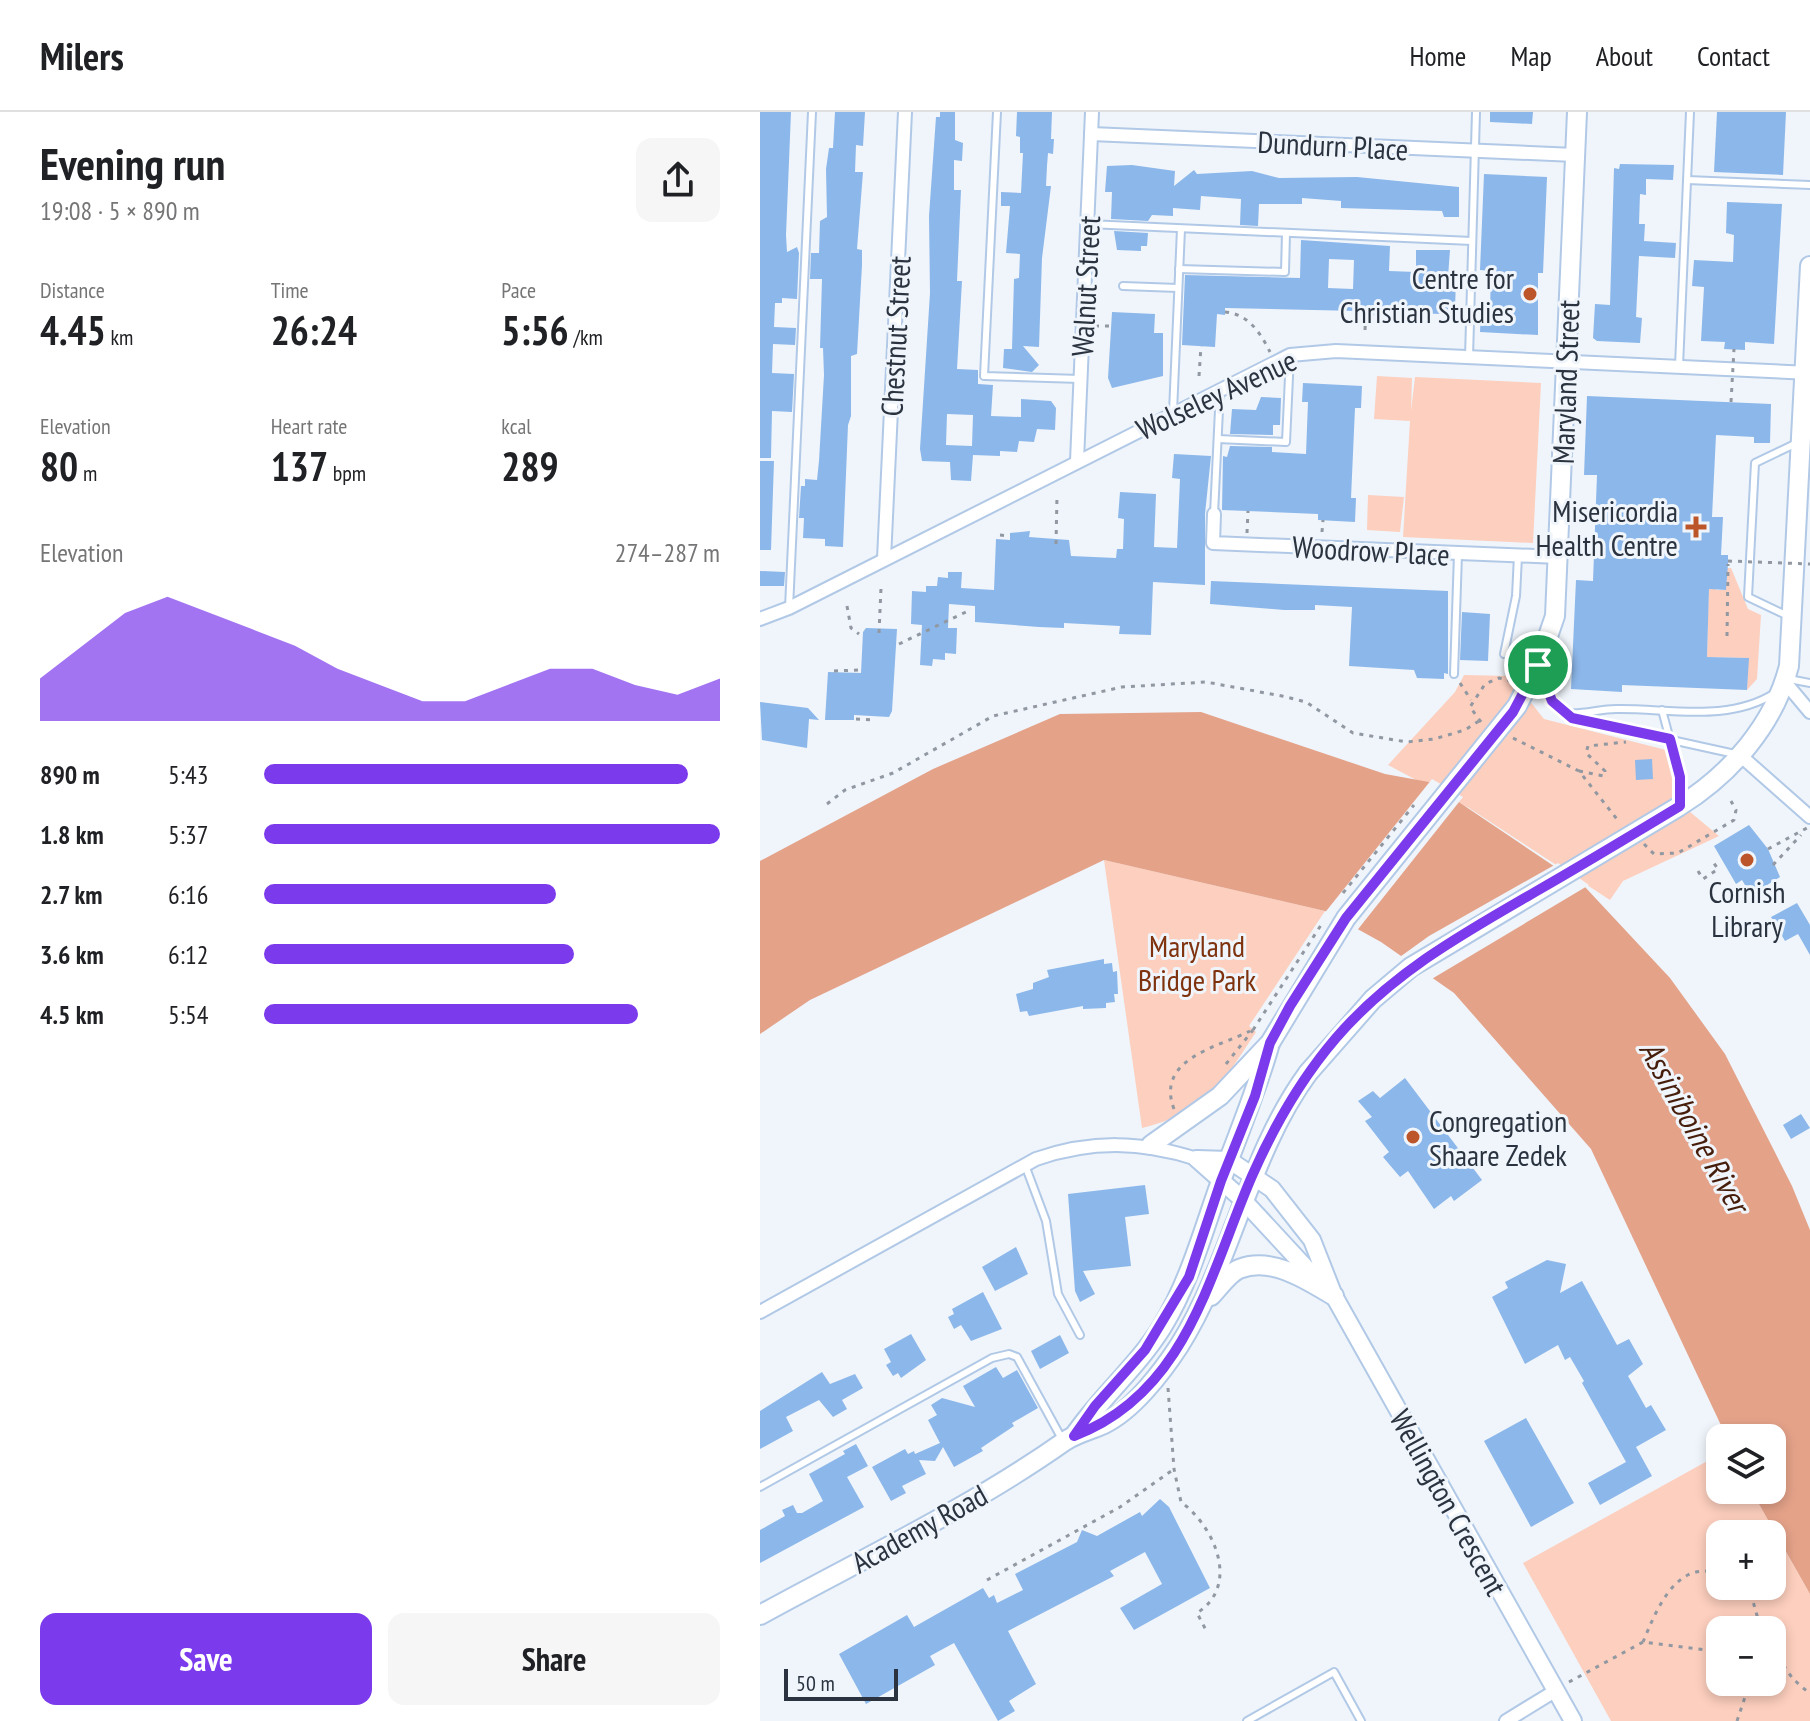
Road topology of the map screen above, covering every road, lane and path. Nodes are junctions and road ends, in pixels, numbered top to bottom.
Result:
1 (812, 112) edge
2 (905, 112) edge
3 (997, 112) edge
4 (1092, 112) edge
5 (1476, 112) edge
6 (1577, 112) edge
7 (1690, 112) edge
8 (1091, 134) junction
9 (1474, 151) junction
10 (1575, 155) junction
11 (1687, 180) junction
12 (1810, 185) edge
13 (1087, 224) junction
14 (1181, 229) junction
15 (1286, 233) junction
16 (1472, 241) junction
17 (1810, 266) edge
18 (1179, 269) junction
19 (1123, 286) dead end
20 (1178, 288) junction
21 (1225, 312) dead end
22 (1366, 312) dead end
23 (1365, 330) dead end
24 (1201, 346) dead end
25 (1734, 349) dead end
26 (1290, 355) junction
27 (1469, 357) junction
28 (1275, 361) junction
29 (1566, 361) junction
30 (1679, 366) junction
31 (1808, 372) edge
32 (1199, 376) dead end
33 (1080, 379) junction
34 (1220, 388) junction
35 (1731, 402) dead end
36 (1173, 412) junction
37 (1218, 439) junction
38 (1802, 441) junction
39 (1077, 461) junction
40 (1057, 496) dead end
41 (1248, 511) dead end
42 (1214, 514) joint
43 (1323, 520) dead end
44 (1247, 533) dead end
45 (1000, 535) dead end
46 (1010, 536) dead end
47 (1322, 537) dead end
48 (1056, 544) dead end
49 (1587, 551) dead end
50 (1458, 554) junction
51 (1559, 554) junction
52 (1518, 556) junction
53 (884, 559) junction
54 (1810, 564) edge
55 (881, 588) dead end
56 (847, 606) dead end
57 (789, 608) junction
58 (970, 610) dead end
59 (1794, 618) junction
60 (760, 619) edge
61 (879, 633) dead end
62 (859, 634) dead end
63 (1727, 636) dead end
64 (899, 644) dead end
65 (1504, 654) dead end
66 (1538, 665) junction
67 (858, 670) dead end
68 (834, 671) dead end
69 (1454, 674) joint
70 (1512, 681) dead end
71 (1783, 683) junction
72 (1810, 683) edge
73 (1471, 700) junction
74 (1662, 710) junction
75 (1563, 712) junction
76 (1810, 712) edge
77 (856, 719) dead end
78 (874, 720) dead end
79 (1479, 721) junction
80 (1494, 728) dead end
81 (1508, 735) dead end
82 (1670, 739) junction
83 (1632, 742) dead end
84 (1741, 756) junction
85 (1579, 771) junction
86 (1731, 801) dead end
87 (827, 804) dead end
88 (1679, 806) junction
89 (1810, 817) edge
90 (1620, 822) dead end
91 (1643, 844) dead end
92 (1768, 849) dead end
93 (1713, 862) dead end
94 (1773, 865) dead end
95 (1698, 871) dead end
96 (1253, 1030) dead end
97 (1270, 1043) junction
98 (1175, 1113) dead end
99 (1151, 1145) junction
100 (1197, 1159) junction
101 (1229, 1160) junction
102 (1025, 1165) junction
103 (1252, 1175) junction
104 (1221, 1181) junction
105 (1243, 1200) junction
106 (1330, 1289) junction
107 (1204, 1304) junction
108 (760, 1312) edge
109 (1080, 1335) dead end
110 (1167, 1384) dead end
111 (1069, 1439) junction
112 (1174, 1469) junction
113 (760, 1487) edge
114 (1706, 1573) edge
115 (987, 1580) dead end
116 (760, 1615) edge
117 (1207, 1632) dead end
118 (1643, 1642) junction
119 (1706, 1650) edge
120 (1786, 1669) edge
121 (1555, 1691) junction
122 (1810, 1694) edge
123 (1745, 1696) edge
124 (1247, 1721) edge
125 (1361, 1721) edge
126 (1506, 1721) edge
127 (1573, 1721) edge
128 (1737, 1721) edge

1 - 57 lane
2 - 53 street, Chestnut Street
3 - 33 lane
4 - 8 street, Walnut Street
5 - 9 lane
6 - 10 main road, Maryland Street
7 - 11 lane
8 - 9 street, Dundurn Place
8 - 13 street, Walnut Street
9 - 10 street, Dundurn Place
9 - 16 lane
10 - 29 main road, Maryland Street
11 - 12 lane
11 - 30 lane
13 - 14 lane
13 - 33 street, Walnut Street
14 - 15 lane
14 - 18 lane
15 - 16 lane
15 - 18 lane
16 - 27 lane
17 - 31 main road, Academy Road
18 - 20 lane
19 - 20 lane
20 - 36 lane
21 - 28 path
22 - 23 path
24 - 32 path
25 - 35 path, bridge
26 - 27 street, Wolseley Avenue
26 - 28 street, Wolseley Avenue
26 - 37 lane
27 - 29 street, Wolseley Avenue
28 - 34 street, Wolseley Avenue
29 - 30 street, Wolseley Avenue
29 - 51 main road, Maryland Street
30 - 31 street, Wolseley Avenue
31 - 38 main road, Academy Road
33 - 39 street, Walnut Street
34 - 36 street, Wolseley Avenue
34 - 37 lane
36 - 39 street, Wolseley Avenue
37 - 42 lane
38 - 59 main road, Academy Road
38 - 59 lane
39 - 53 street, Wolseley Avenue
40 - 48 path
41 - 44 path
42 - 50 street, Woodrow Place
43 - 47 path
45 - 46 path
49 - 51 lane
50 - 52 street, Woodrow Place
50 - 69 lane
51 - 52 street, Woodrow Place
51 - 66 main road, Maryland Street
52 - 65 lane
53 - 57 street, Wolseley Avenue
54 - 63 path, bridge
55 - 61 path
56 - 62 path
57 - 60 street, Wolseley Avenue
58 - 64 path
59 - 71 main road, Academy Road
66 - 75 lane
66 - 97 main road, Maryland Street, bridge
67 - 68 path
69 - 73 path
70 - 73 path
71 - 72 lane
71 - 74 lane
71 - 76 street
71 - 84 main road, Academy Road
73 - 79 path
74 - 75 lane
74 - 82 lane
75 - 82 lane
77 - 78 path
79 - 80 path
79 - 87 path
81 - 85 path
82 - 84 lane
82 - 88 lane
83 - 85 path
84 - 88 main road, Academy Road
84 - 89 street
85 - 90 path
86 - 91 path
88 - 103 main road, Academy Road, bridge
92 - 94 path
93 - 95 path
96 - 98 path
97 - 99 main road
97 - 101 main road, Academy Road
99 - 100 street, Wellington Crescent
99 - 102 street, Wellington Crescent
100 - 101 street, Wellington Crescent
100 - 104 street, Wellington Crescent
101 - 103 street, Wellington Crescent
101 - 104 main road, Academy Road
102 - 108 street, Wellington Crescent
102 - 109 lane
103 - 105 main road, Academy Road
103 - 106 street, Wellington Crescent
104 - 105 street, Wellington Crescent
104 - 111 main road, Academy Road
105 - 106 street, Wellington Crescent
105 - 107 main road, Academy Road
106 - 107 main road
106 - 121 street, Wellington Crescent
107 - 111 main road, Academy Road
110 - 112 path
111 - 113 lane
111 - 116 main road, Academy Road
112 - 115 path
112 - 117 path
114 - 118 path
118 - 119 path
118 - 121 path
120 - 122 path
121 - 126 street
121 - 127 street, Wellington Crescent
123 - 128 path
124 - 125 lane

